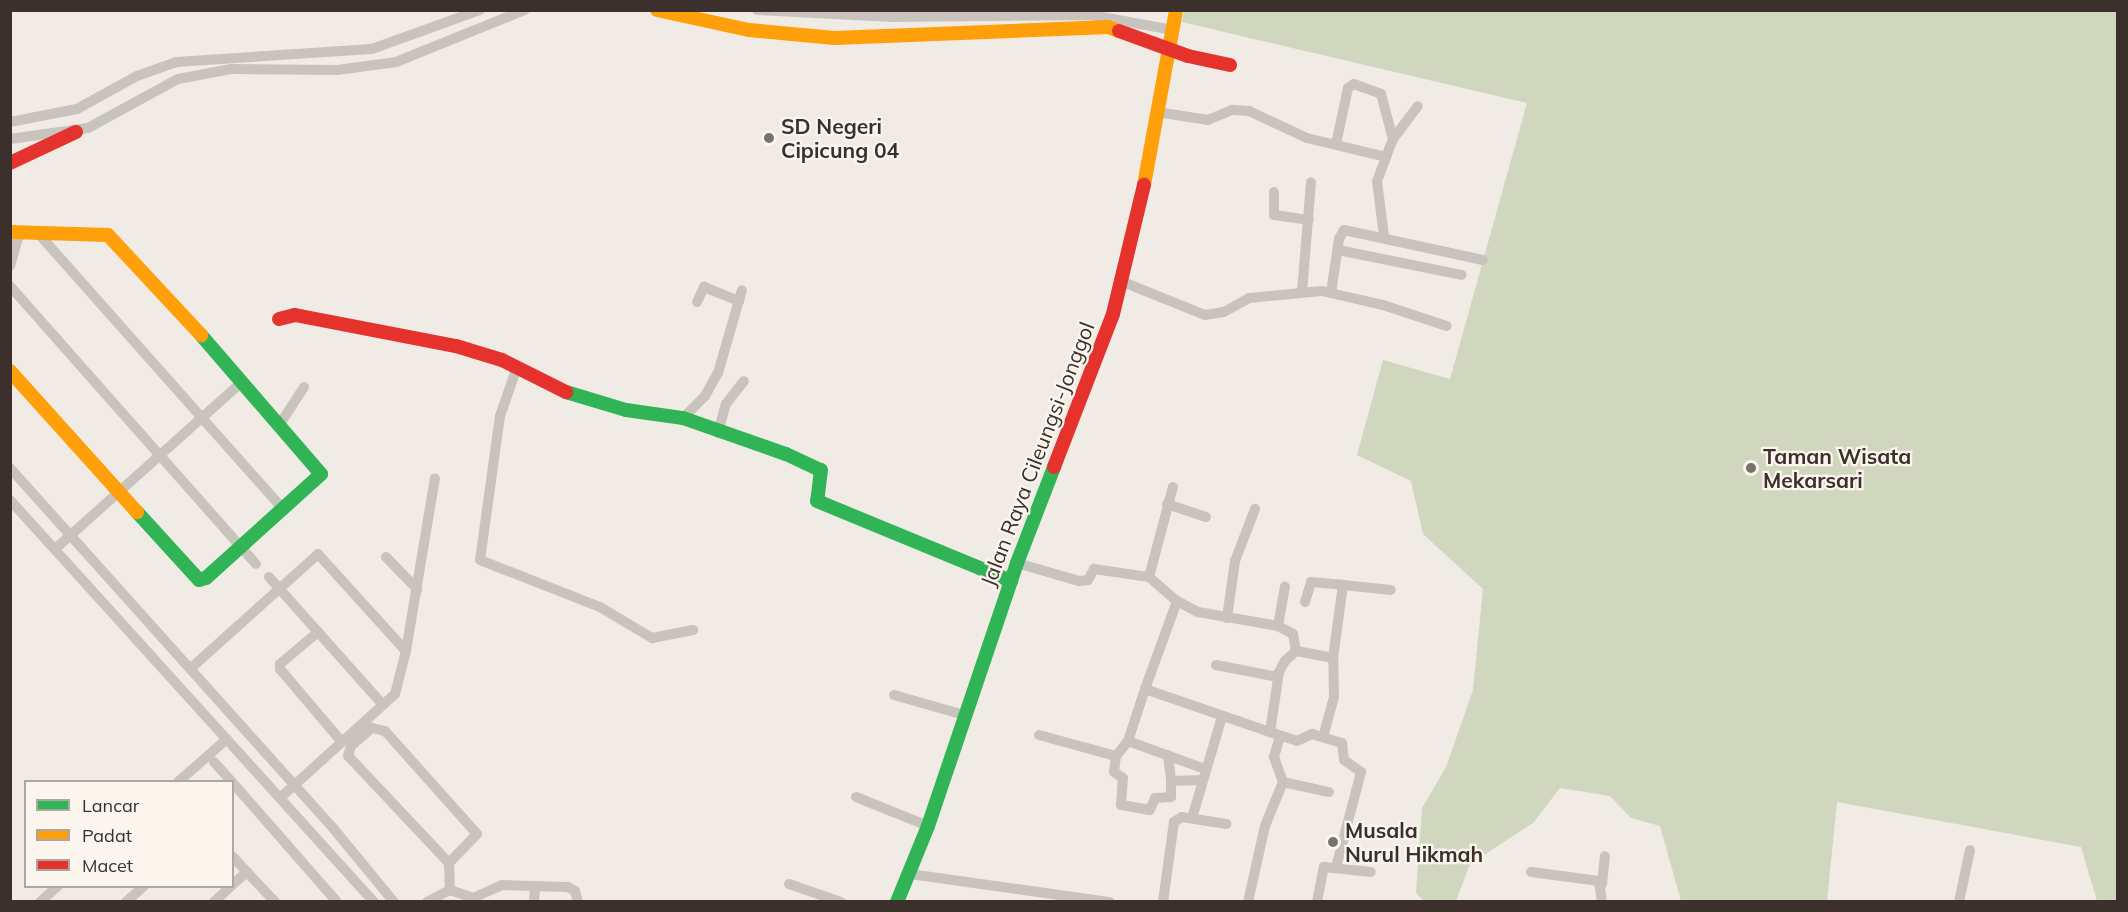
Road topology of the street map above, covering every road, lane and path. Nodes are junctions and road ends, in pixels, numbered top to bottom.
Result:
1 (480, 10) edge
2 (525, 10) edge
3 (657, 10) edge
4 (757, 10) edge
5 (1176, 10) edge
6 (940, 16) junction
7 (1173, 30) junction
8 (941, 35) junction
9 (1169, 49) junction
10 (1230, 65) dead end
11 (1418, 106) dead end
12 (1157, 112) junction
13 (10, 122) edge
14 (76, 132) junction
15 (10, 139) edge
16 (1393, 140) junction
17 (1336, 144) junction
18 (1386, 157) junction
19 (10, 163) edge
20 (1311, 182) dead end
21 (1274, 192) dead end
22 (1309, 220) junction
23 (15, 232) edge
24 (37, 232) junction
25 (1384, 236) junction
26 (1338, 250) junction
27 (1483, 260) dead end
28 (10, 266) edge
29 (1462, 274) dead end
30 (1123, 282) junction
31 (10, 286) edge
32 (741, 290) dead end
33 (1302, 292) junction
34 (1331, 293) junction
35 (739, 301) junction
36 (698, 302) dead end
37 (279, 319) dead end
38 (1447, 326) dead end
39 (517, 367) junction
40 (10, 371) edge
41 (744, 381) dead end
42 (242, 382) junction
43 (304, 387) dead end
44 (203, 416) junction
45 (683, 418) junction
46 (280, 424) junction
47 (718, 433) junction
48 (158, 455) junction
49 (10, 468) edge
50 (435, 478) dead end
51 (1173, 487) dead end
52 (119, 490) junction
53 (10, 500) edge
54 (1167, 504) junction
55 (283, 509) junction
56 (1255, 509) dead end
57 (1206, 517) dead end
58 (62, 542) junction
59 (241, 547) junction
60 (386, 557) dead end
61 (1017, 563) junction
62 (256, 564) dead end
63 (269, 577) dead end
64 (1149, 577) junction
65 (1011, 580) junction
66 (1343, 585) junction
67 (1285, 587) dead end
68 (279, 589) junction
69 (417, 589) junction
70 (1391, 590) dead end
71 (1177, 602) junction
72 (1305, 602) dead end
73 (1227, 618) junction
74 (1278, 626) junction
75 (693, 630) dead end
76 (318, 632) junction
77 (406, 651) junction
78 (1296, 651) junction
79 (1333, 658) junction
80 (1216, 664) dead end
81 (190, 669) junction
82 (1278, 677) junction
83 (1145, 689) junction
84 (894, 695) dead end
85 (383, 705) junction
86 (964, 715) junction
87 (1222, 717) junction
88 (1275, 734) junction
89 (1039, 735) dead end
90 (1323, 737) junction
91 (227, 739) junction
92 (340, 741) junction
93 (1128, 741) junction
94 (1168, 755) junction
95 (1116, 756) junction
96 (214, 762) dead end
97 (1203, 774) junction
98 (180, 780) edge
99 (230, 780) edge
100 (1171, 781) junction
101 (1282, 782) junction
102 (234, 784) edge
103 (292, 786) junction
104 (1329, 792) dead end
105 (281, 797) junction
106 (856, 797) dead end
107 (1192, 818) junction
108 (1226, 824) dead end
109 (928, 826) junction
110 (1970, 850) dead end
111 (1605, 856) dead end
112 (234, 858) edge
113 (449, 863) junction
114 (1336, 867) junction
115 (247, 872) junction
116 (1371, 872) dead end
117 (1531, 872) dead end
118 (910, 874) junction
119 (234, 884) edge
120 (1602, 884) junction
121 (789, 885) dead end
122 (535, 886) junction
123 (56, 888) edge
124 (142, 888) edge
125 (230, 888) edge
126 (450, 890) junction
127 (481, 899) edge
128 (40, 902) edge
129 (126, 902) edge
130 (214, 902) edge
131 (275, 902) edge
132 (338, 902) edge
133 (374, 902) edge
134 (394, 902) edge
135 (427, 902) edge
136 (534, 902) edge
137 (578, 902) edge
138 (842, 902) edge
139 (897, 902) edge
140 (1110, 902) edge
141 (1163, 902) edge
142 (1248, 902) edge
143 (1317, 902) edge
144 (1602, 902) edge
145 (1959, 902) edge

1 - 13 street
2 - 14 street
3 - 8 street
4 - 6 street
5 - 7 street, Jalan Raya Cileungsi-Jonggol
6 - 7 street
6 - 8 street
7 - 9 street, Jalan Raya Cileungsi-Jonggol
8 - 9 street
9 - 10 street
9 - 12 street, Jalan Raya Cileungsi-Jonggol
11 - 16 street
12 - 17 street
12 - 30 street, Jalan Raya Cileungsi-Jonggol
14 - 15 street
14 - 19 street
16 - 17 street
16 - 18 street
17 - 18 street
18 - 25 street
20 - 22 street
21 - 22 street
22 - 33 street
23 - 24 street
23 - 28 street
24 - 42 street
24 - 44 street
25 - 26 street
25 - 27 street
26 - 29 street
26 - 34 street
30 - 33 street
30 - 61 street, Jalan Raya Cileungsi-Jonggol
31 - 48 street
32 - 35 street
33 - 34 street
34 - 38 street
35 - 36 street
35 - 45 street
37 - 39 street
39 - 45 street
39 - 75 street
40 - 52 street
41 - 47 street
42 - 44 street
42 - 46 street
43 - 46 street
44 - 48 street
44 - 55 street
45 - 47 street
46 - 55 street
47 - 65 street
48 - 52 street
48 - 59 street
49 - 58 street
50 - 69 street
51 - 54 street
52 - 58 street
52 - 59 street
53 - 58 street
54 - 57 street
54 - 64 street
55 - 59 street
56 - 73 street
58 - 81 street
58 - 91 street
59 - 62 street
60 - 69 street
61 - 64 street
61 - 65 street, Jalan Raya Cileungsi-Jonggol
63 - 68 street
64 - 71 street
65 - 86 street, Jalan Raya Cileungsi-Jonggol
66 - 70 street
66 - 72 street
66 - 79 street
67 - 74 street
68 - 76 street
68 - 77 street
68 - 81 street
69 - 77 street
71 - 73 street
71 - 83 street
73 - 74 street
74 - 78 street
76 - 85 street
76 - 92 street
77 - 85 street
78 - 79 street
78 - 82 street
79 - 90 street
80 - 82 street
81 - 103 street
82 - 88 street
83 - 87 street
83 - 93 street
84 - 86 street
85 - 92 street
86 - 109 street, Jalan Raya Cileungsi-Jonggol
87 - 88 street
87 - 97 street
88 - 90 street
88 - 101 street
89 - 95 street
90 - 114 street
91 - 98 street
91 - 105 street
92 - 103 street
93 - 94 street
93 - 95 street
94 - 97 street
94 - 100 street
95 - 100 street
96 - 99 street
97 - 100 street
97 - 107 street
101 - 104 street
101 - 142 street
102 - 132 street
103 - 105 street
103 - 134 street
105 - 133 street
106 - 109 street
107 - 108 street
107 - 141 street
109 - 118 street, Jalan Raya Cileungsi-Jonggol
110 - 145 street
111 - 120 street
112 - 115 street
113 - 113 street
113 - 126 street
114 - 116 street
114 - 143 street
115 - 119 street
115 - 131 street
117 - 120 street
118 - 139 street, Jalan Raya Cileungsi-Jonggol
118 - 140 street
120 - 144 street
121 - 138 street
122 - 127 street
122 - 136 street
122 - 137 street
123 - 128 street
124 - 129 street
125 - 130 street
126 - 127 street
126 - 135 street

